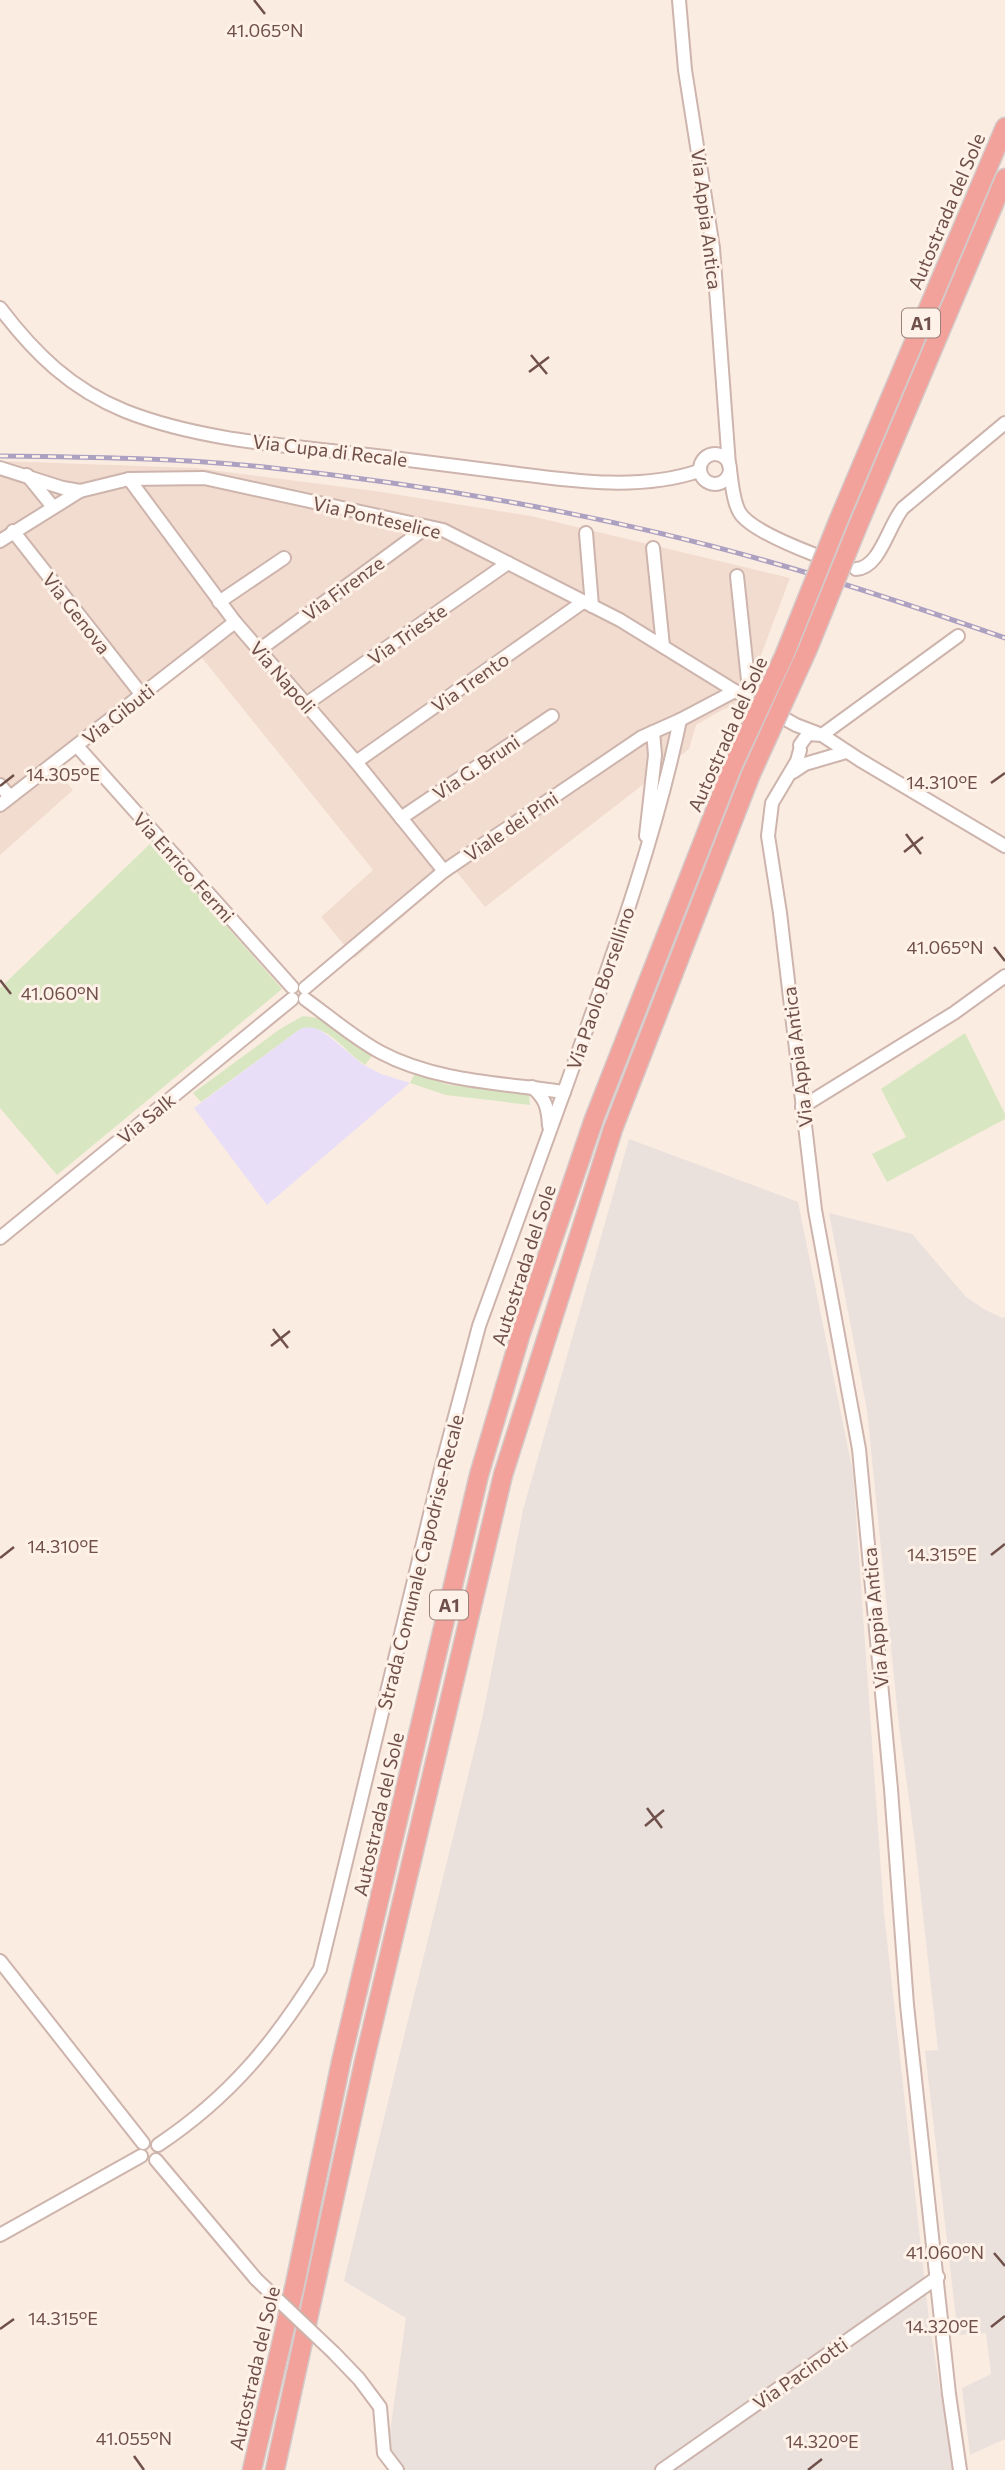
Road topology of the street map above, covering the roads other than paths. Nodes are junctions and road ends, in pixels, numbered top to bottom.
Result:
1 (679, 0) edge
2 (1005, 127) edge
3 (1005, 178) edge
4 (0, 308) edge
5 (1005, 423) edge
6 (727, 439) junction
7 (710, 455) junction
8 (0, 468) edge
9 (729, 468) junction
10 (699, 471) junction
11 (27, 475) junction
12 (129, 479) junction
13 (713, 484) junction
14 (80, 491) junction
15 (736, 499) junction
16 (53, 507) junction
17 (427, 527) junction
18 (13, 531) junction
19 (586, 533) dead end
20 (0, 541) edge
21 (653, 548) dead end
22 (813, 554) dead end
23 (284, 558) dead end
24 (508, 563) junction
25 (856, 569) dead end
26 (737, 576) dead end
27 (219, 602) junction
28 (588, 604) junction
29 (235, 622) junction
30 (958, 636) dead end
31 (663, 646) junction
32 (259, 650) junction
33 (735, 691) junction
34 (142, 695) junction
35 (750, 699) junction
36 (306, 704) junction
37 (552, 716) dead end
38 (680, 720) junction
39 (793, 723) junction
40 (653, 732) junction
41 (821, 735) junction
42 (77, 746) junction
43 (800, 748) junction
44 (846, 752) junction
45 (818, 760) junction
46 (356, 762) junction
47 (790, 774) junction
48 (0, 785) edge
49 (5, 801) edge
50 (401, 818) junction
51 (1005, 846) edge
52 (646, 858) junction
53 (444, 871) junction
54 (1005, 976) edge
55 (298, 993) junction
56 (532, 1087) junction
57 (564, 1092) junction
58 (802, 1107) junction
59 (549, 1133) junction
60 (0, 1238) edge
61 (0, 1961) edge
62 (143, 2143) junction
63 (158, 2144) junction
64 (141, 2156) junction
65 (156, 2160) junction
66 (0, 2235) edge
67 (938, 2277) junction
68 (253, 2470) edge
69 (275, 2470) edge
70 (397, 2470) edge
71 (662, 2470) edge
72 (960, 2470) edge

1 - 6 street, Via Appia Antica
2 - 68 highway, Autostrada del Sole / A1, bridge
3 - 69 highway, Autostrada del Sole / A1, bridge
4 - 10 street, Via Cupa di Recale
5 - 25 street
6 - 7 street
6 - 9 street, Via Appia Antica
7 - 9 street
7 - 10 street
8 - 11 street, Via Ponteselice
9 - 13 street
9 - 15 street, Via Appia Antica
10 - 13 street
11 - 14 street, Via Ponteselice
11 - 16 street
12 - 14 street, Via Ponteselice
12 - 17 street, Via Ponteselice
12 - 27 street, Via Napoli
13 - 15 street
14 - 16 street
15 - 22 street
16 - 18 street
17 - 24 street, Via Ponteselice
17 - 32 street, Via Firenze
18 - 20 street
18 - 34 street, Via Genova
19 - 28 street
21 - 31 street
23 - 27 street
24 - 28 street, Via Ponteselice
24 - 36 street, Via Trieste
26 - 35 street
27 - 29 street, Via Napoli
28 - 31 street, Via Ponteselice
28 - 46 street, Via Trento
29 - 32 street, Via Napoli
29 - 34 street, Via Gibuti
30 - 41 street
31 - 33 street, Via Ponteselice
32 - 36 street, Via Napoli
33 - 35 street, Via Ponteselice
33 - 38 street, Viale dei Pini
34 - 42 street, Via Gibuti
35 - 39 street, Via Ponteselice
36 - 46 street, Via Napoli
37 - 50 street, Via G. Bruni
38 - 40 street, Viale dei Pini
38 - 52 street, Via Paolo Borsellino
39 - 41 street, Via Ponteselice
39 - 43 street
40 - 52 street, Via Paolo Borsellino
40 - 53 street, Viale dei Pini
41 - 43 street
41 - 44 street, Via Ponteselice
41 - 45 street
42 - 49 street, Via Gibuti
42 - 55 street, Via Enrico Fermi
43 - 45 street
43 - 47 street, Via Appia Antica
44 - 45 street
44 - 51 street, Via Ponteselice
45 - 47 street
46 - 50 street, Via Napoli
47 - 58 street, Via Appia Antica
48 - 49 street
50 - 53 street, Via Napoli
52 - 57 street, Via Paolo Borsellino
53 - 55 street, Viale dei Pini
54 - 58 street
55 - 56 street, Via Paolo Borsellino
55 - 60 street, Via Salk
56 - 57 street, Via Paolo Borsellino
56 - 59 street
57 - 59 street, Strada Comunale Capodrise-Recale
58 - 67 street, Via Appia Antica
59 - 63 street, Strada Comunale Capodrise-Recale
61 - 62 street
62 - 63 street
62 - 64 street
63 - 65 street
64 - 65 street
64 - 66 street
65 - 70 street, bridge
67 - 71 street, Via Pacinotti
67 - 72 street, Via Appia Antica

